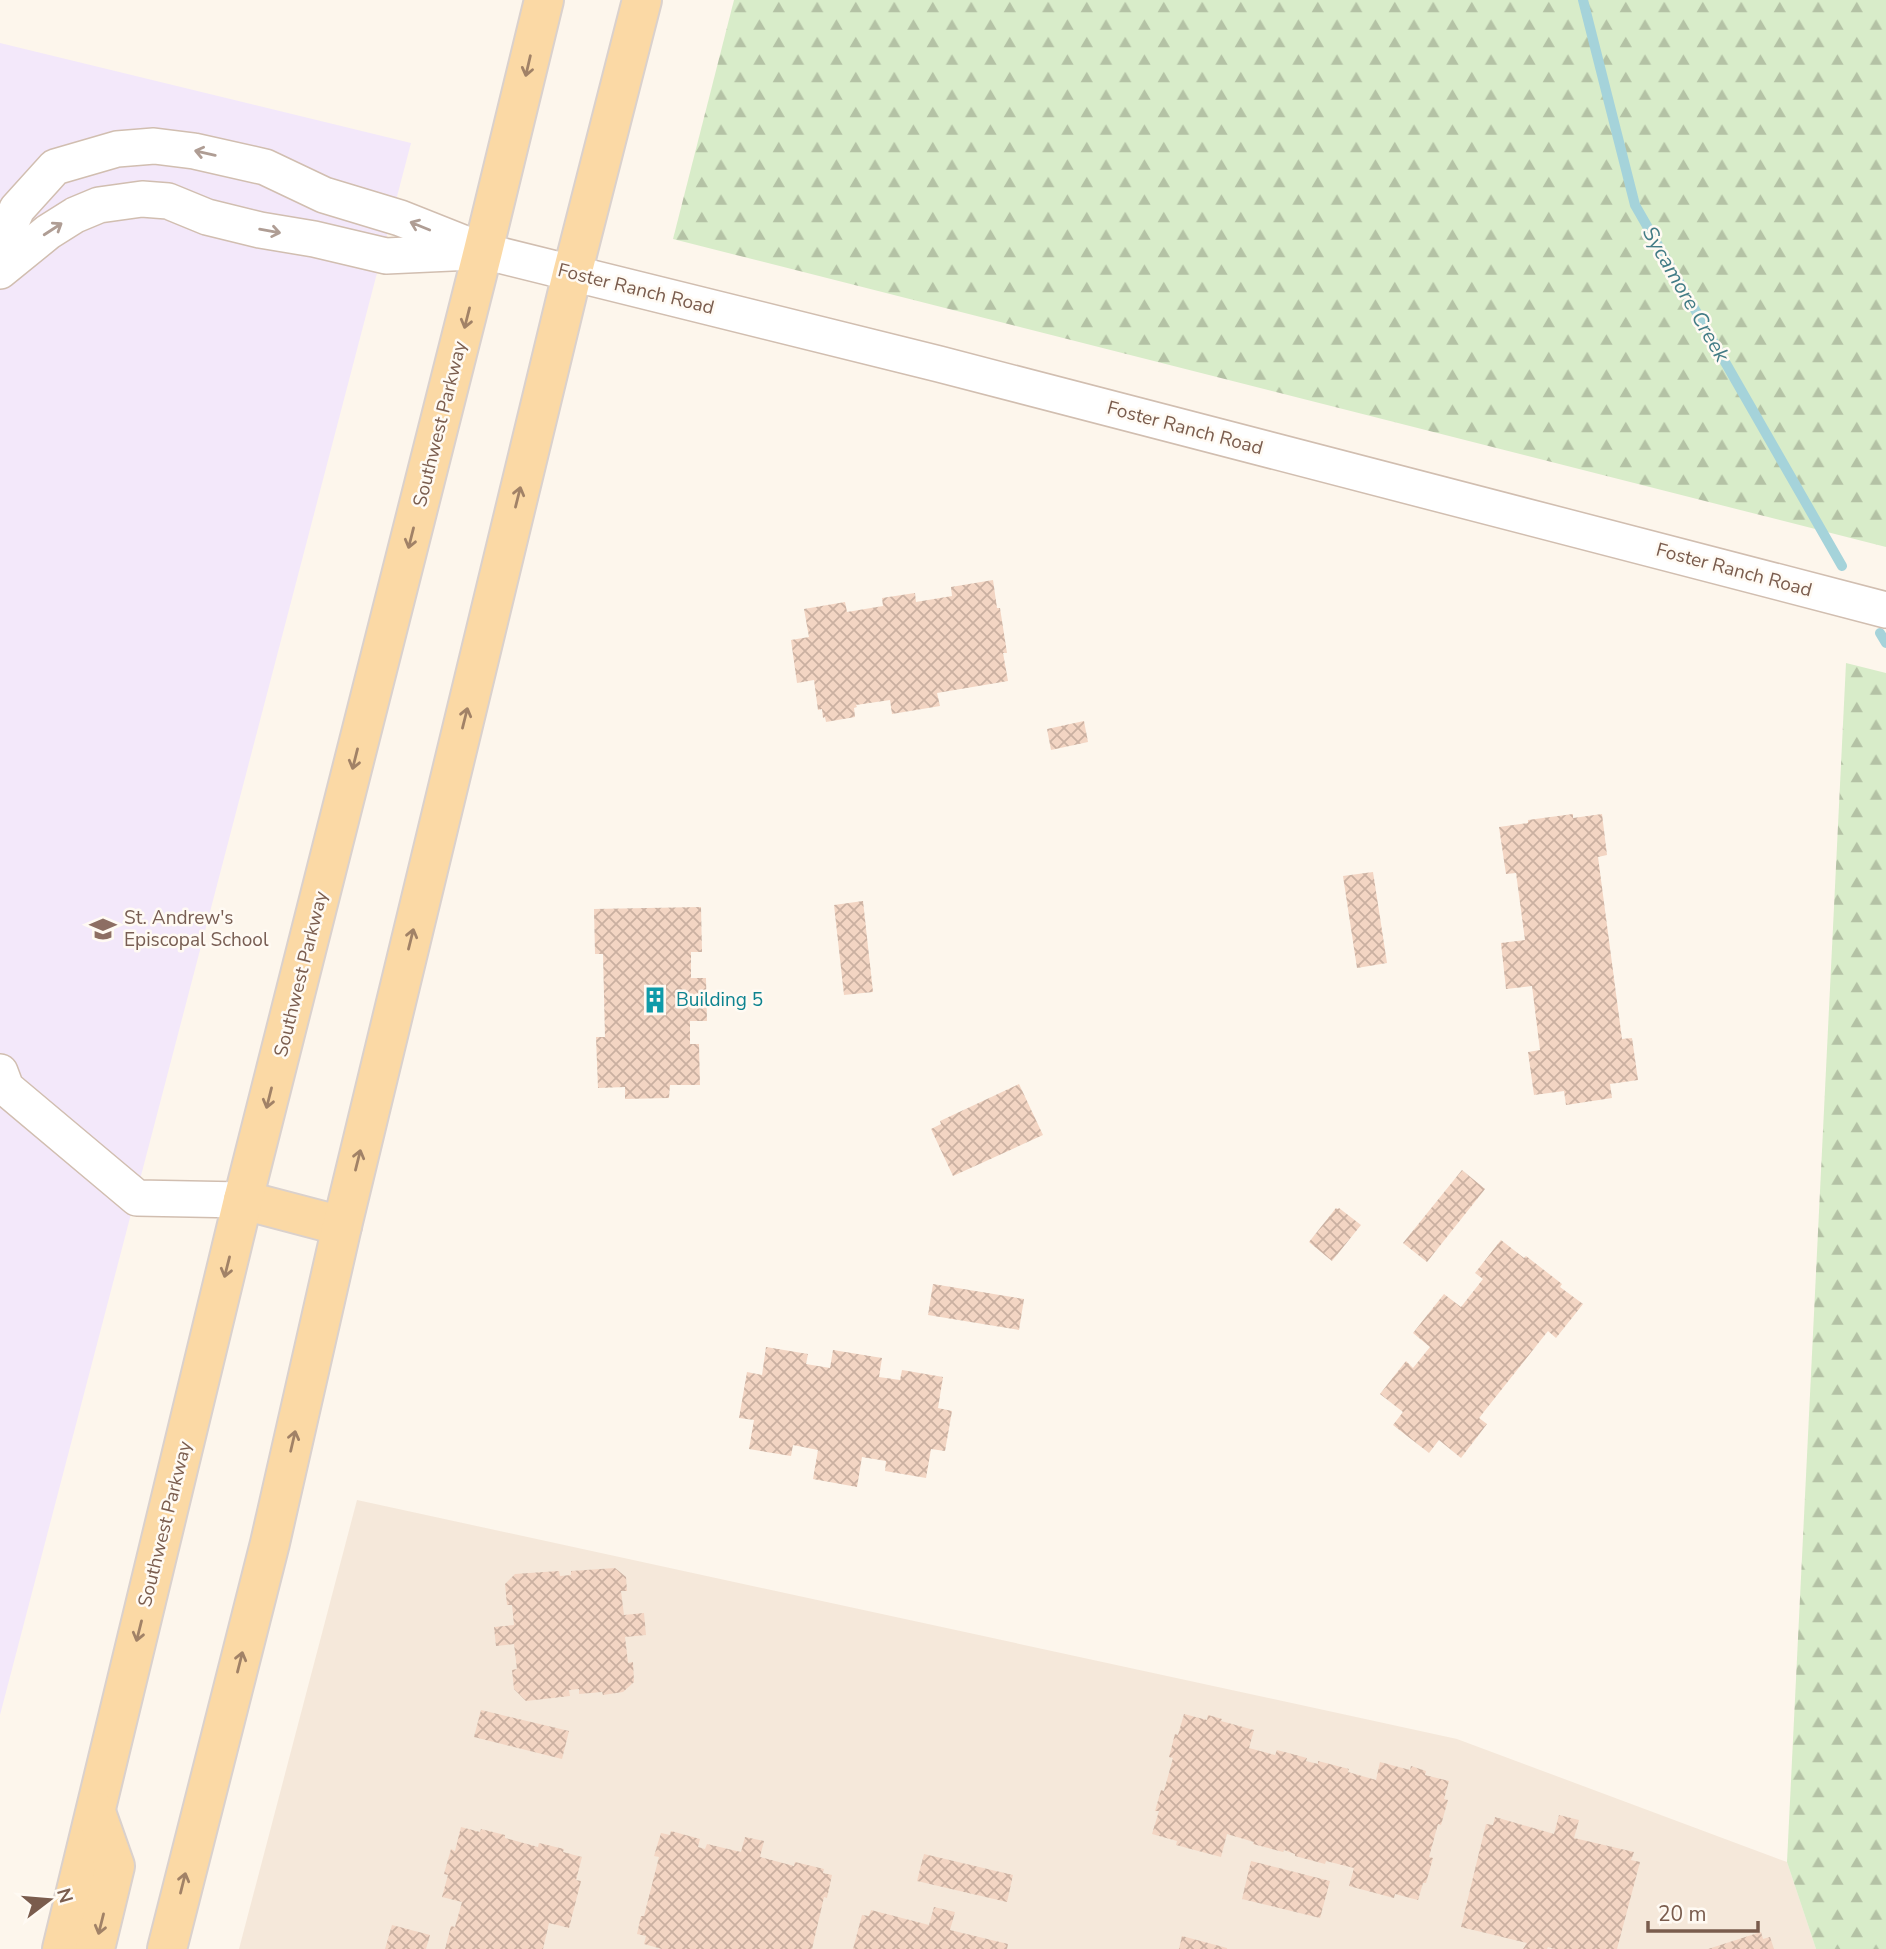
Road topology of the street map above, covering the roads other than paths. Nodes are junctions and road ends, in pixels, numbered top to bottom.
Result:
1 (544, 0) edge
2 (642, 0) edge
3 (0, 247) edge
4 (484, 251) junction
5 (0, 271) edge
6 (572, 274) junction
7 (1886, 610) edge
8 (0, 1072) edge
9 (243, 1200) junction
10 (342, 1226) junction
11 (96, 1812) junction
12 (62, 1949) edge
13 (95, 1949) edge
14 (167, 1949) edge

1 -> 4 main road, Southwest Parkway
2 - 6 main road
4 -> 3 street
5 -> 4 street
4 - 6 street, Foster Ranch Road
4 -> 9 main road, Southwest Parkway
6 - 7 street, Foster Ranch Road
10 -> 6 main road
8 - 9 street
9 - 10 main road
9 -> 11 main road, Southwest Parkway
14 -> 10 main road
11 - 12 main road, Southwest Parkway
11 -> 13 main road

